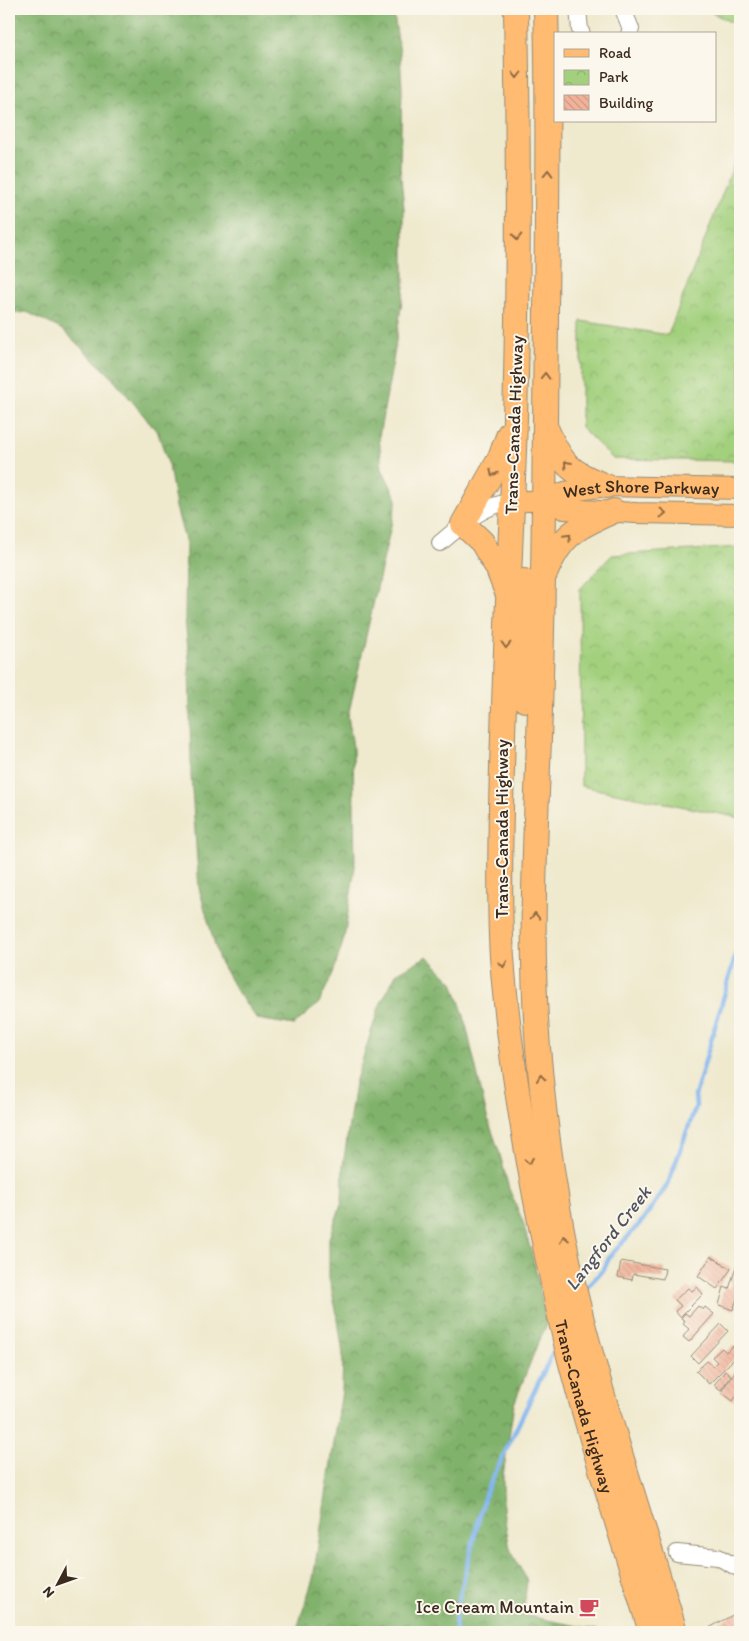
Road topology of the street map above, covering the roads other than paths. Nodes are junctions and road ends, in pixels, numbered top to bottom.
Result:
1 (516, 9) edge
2 (546, 9) edge
3 (578, 9) edge
4 (622, 9) edge
5 (581, 32) edge
6 (630, 32) edge
7 (515, 411) junction
8 (545, 424) junction
9 (606, 486) junction
10 (740, 489) edge
11 (544, 500) junction
12 (512, 502) junction
13 (614, 511) junction
14 (740, 515) edge
15 (463, 524) junction
16 (440, 544) dead end
17 (544, 578) junction
18 (508, 596) junction
19 (537, 798) junction
20 (582, 1321) junction
21 (677, 1553) dead end
22 (740, 1569) edge
23 (651, 1632) edge
24 (662, 1632) edge
25 (676, 1632) edge

1 -> 7 highway, Trans-Canada Highway
8 -> 2 highway, Trans-Canada Highway
3 - 5 street
4 - 6 street
7 - 12 highway, Trans-Canada Highway
7 -> 15 highway
9 -> 8 highway
8 - 11 highway, Trans-Canada Highway
9 - 10 main road, West Shore Parkway
9 - 11 main road, West Shore Parkway
11 - 12 main road, West Shore Parkway
11 - 13 main road, West Shore Parkway
11 - 17 highway, Trans-Canada Highway
12 - 15 street
12 - 18 highway, Trans-Canada Highway
12 - 19 highway
13 -> 14 main road, West Shore Parkway
17 -> 13 highway
15 - 16 street
15 - 18 highway
17 - 19 highway, Trans-Canada Highway
18 -> 23 highway, Trans-Canada Highway
20 -> 19 highway, Trans-Canada Highway
20 - 24 highway
20 - 25 highway, Trans-Canada Highway
21 - 22 street

